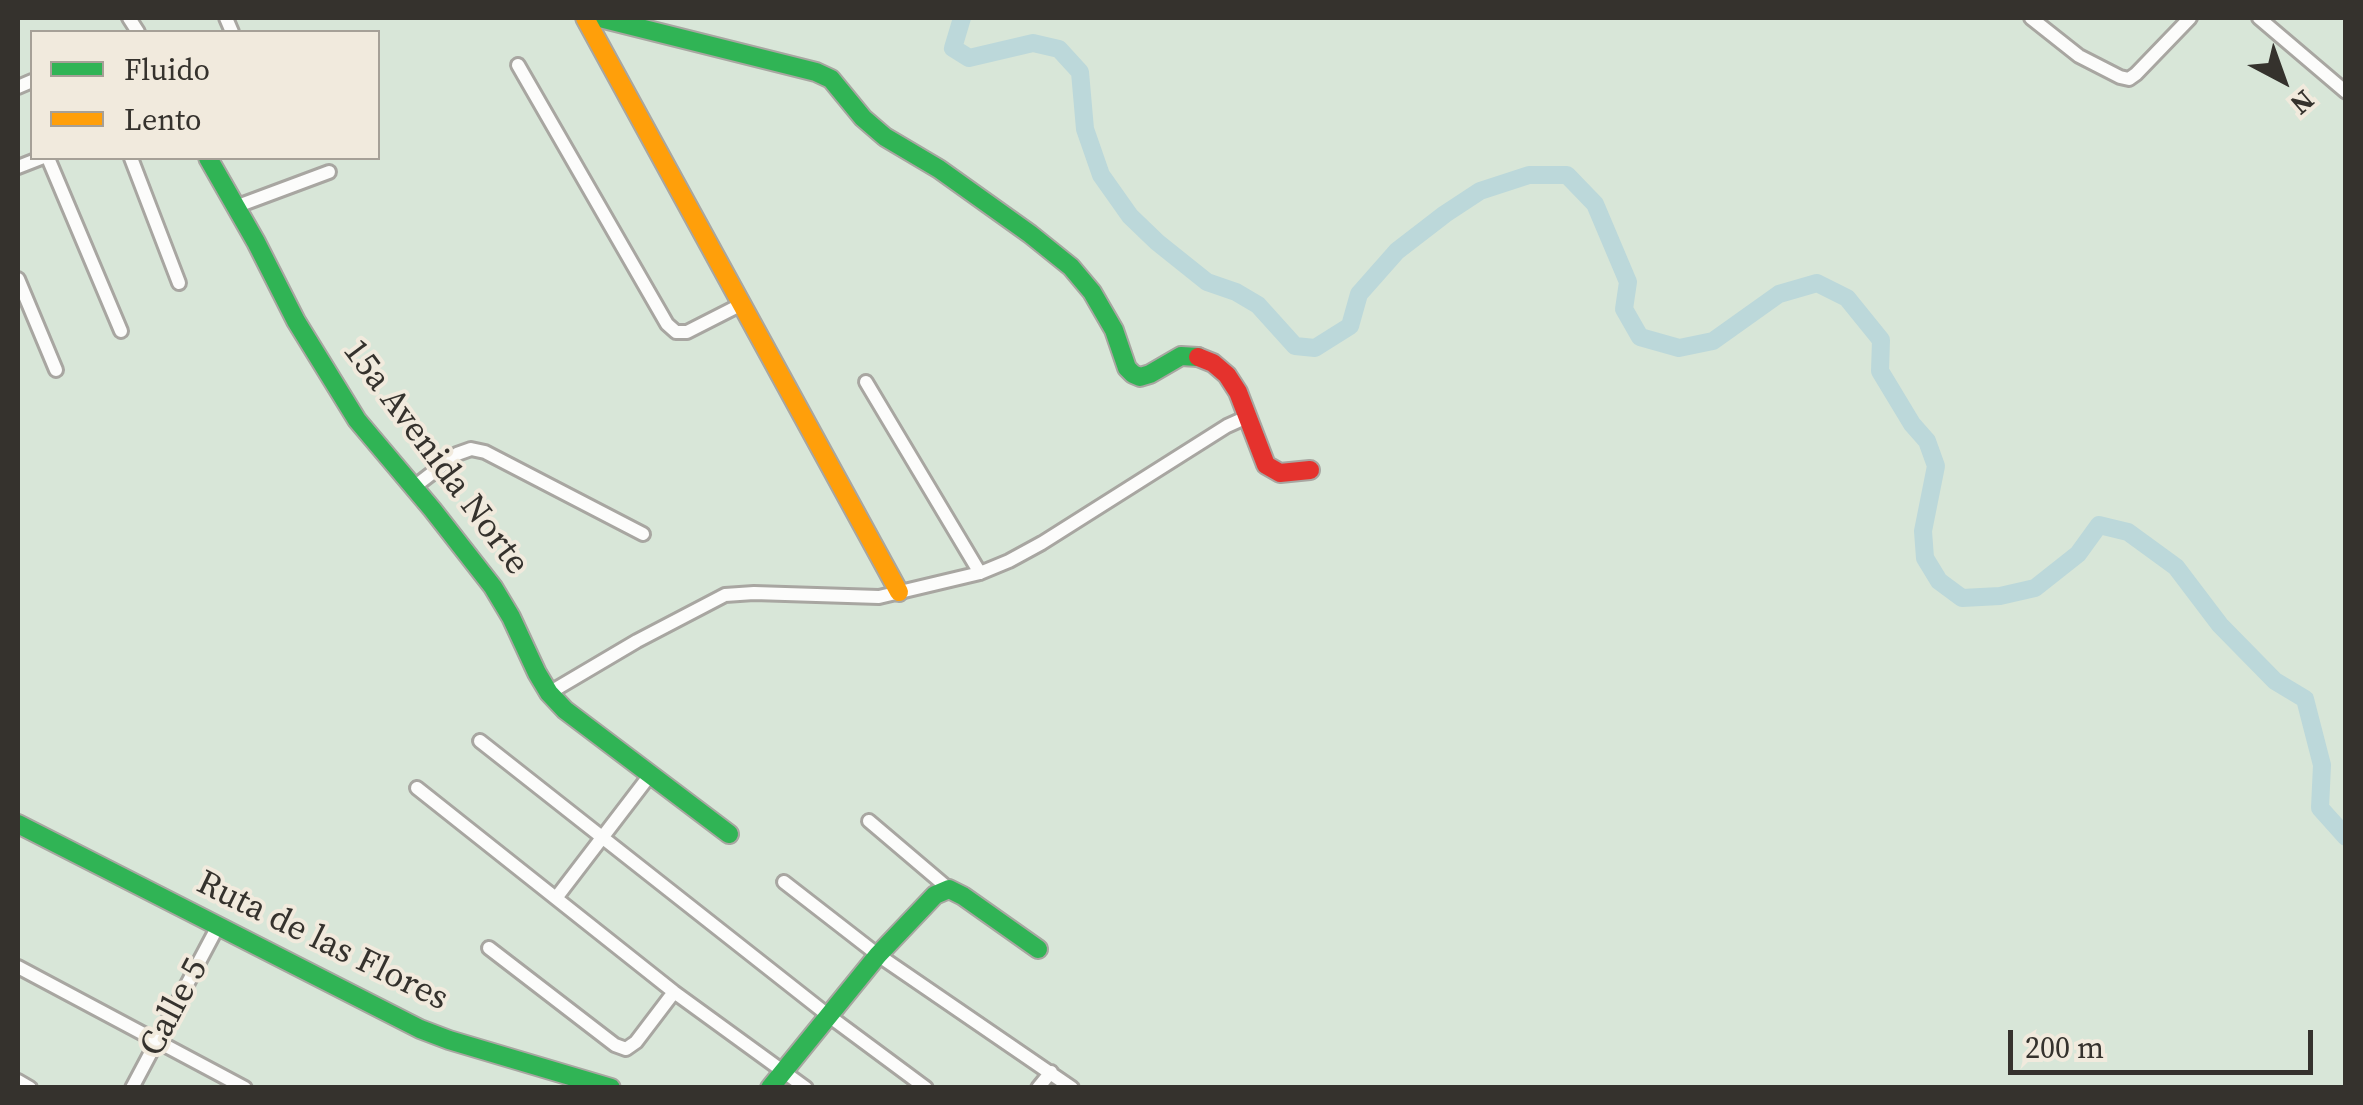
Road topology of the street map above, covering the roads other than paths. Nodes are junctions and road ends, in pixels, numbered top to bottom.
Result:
1 (585, 18) edge
2 (600, 18) edge
3 (2031, 18) edge
4 (2190, 18) edge
5 (2259, 18) edge
6 (518, 65) dead end
7 (2346, 92) edge
8 (49, 160) edge
9 (132, 160) edge
10 (209, 160) edge
11 (329, 172) dead end
12 (235, 206) junction
13 (18, 279) edge
14 (179, 283) dead end
15 (742, 304) junction
16 (120, 331) dead end
17 (56, 370) dead end
18 (866, 382) dead end
19 (1246, 417) junction
20 (1310, 470) dead end
21 (414, 488) junction
22 (643, 534) dead end
23 (980, 573) junction
24 (900, 592) junction
25 (549, 693) junction
26 (480, 741) dead end
27 (650, 774) junction
28 (417, 788) dead end
29 (869, 821) dead end
30 (18, 824) edge
31 (729, 834) dead end
32 (602, 837) junction
33 (784, 882) dead end
34 (949, 889) junction
35 (556, 898) junction
36 (217, 928) junction
37 (488, 948) dead end
38 (1038, 949) dead end
39 (878, 955) junction
40 (18, 967) edge
41 (674, 992) junction
42 (829, 1016) junction
43 (156, 1042) junction
44 (783, 1072) junction
45 (1051, 1072) junction
46 (18, 1081) edge
47 (30, 1088) edge
48 (132, 1088) edge
49 (245, 1088) edge
50 (611, 1088) edge
51 (770, 1088) edge
52 (806, 1088) edge
53 (926, 1088) edge
54 (1038, 1088) edge
55 (1072, 1088) edge

1 - 15 street
2 - 19 street
3 - 4 street
5 - 7 street
6 - 15 street
8 - 16 street
9 - 14 street
10 - 12 street, 15a Avenida Norte
11 - 12 street
12 - 21 street, 15a Avenida Norte
13 - 17 street
15 - 24 street
18 - 23 street
19 - 20 street
19 - 23 street
21 - 22 street
21 - 25 street, 15a Avenida Norte
23 - 24 street
24 - 25 street
25 - 27 street
26 - 32 street
27 - 31 street
27 - 32 street
28 - 35 street
29 - 34 street
30 - 36 street, Ruta de las Flores
32 - 35 street
32 - 42 street
33 - 39 street
34 - 38 street
34 - 39 street
35 - 41 street
36 - 43 street, Calle 5
36 - 50 street, Ruta de las Flores
37 - 41 street
39 - 42 street
39 - 45 street
40 - 43 street
41 - 44 street
42 - 44 street
42 - 53 street
43 - 48 street, Calle 5
43 - 49 street
44 - 51 street
44 - 52 street
45 - 54 street
45 - 55 street
46 - 47 street

